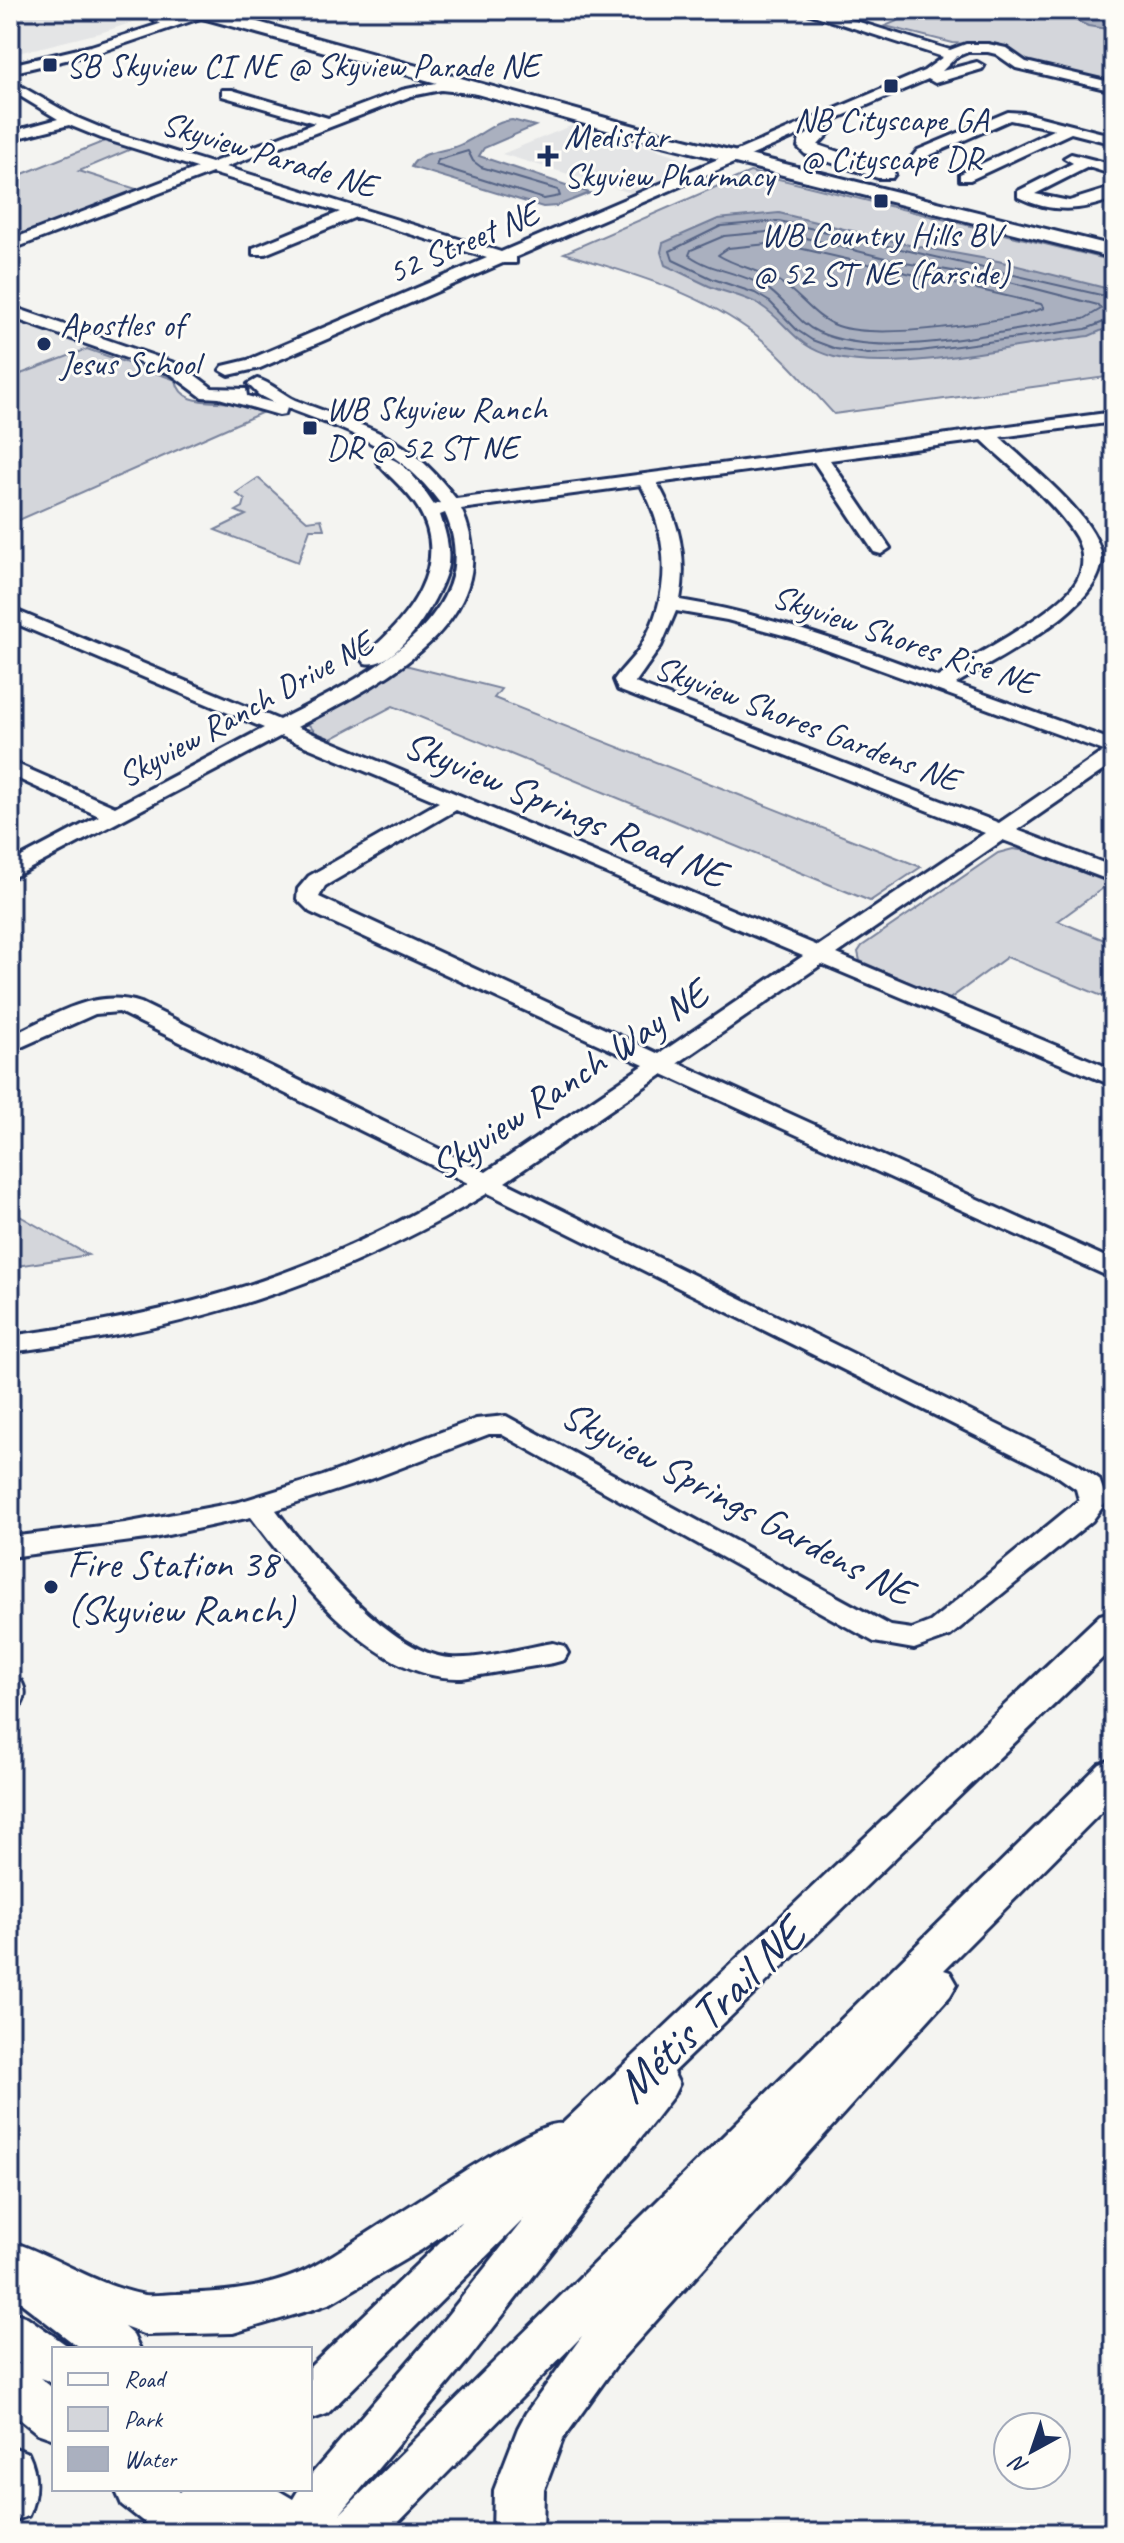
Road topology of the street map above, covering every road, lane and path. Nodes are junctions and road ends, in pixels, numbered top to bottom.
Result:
1 (805, 10) edge
2 (206, 11) edge
3 (165, 15) edge
4 (909, 40) junction
5 (973, 48) junction
6 (950, 57) junction
7 (364, 58) junction
8 (10, 62) edge
9 (994, 64) junction
10 (10, 69) edge
11 (485, 71) dead end
12 (10, 84) edge
13 (480, 90) junction
14 (1114, 90) edge
15 (227, 93) dead end
16 (407, 93) junction
17 (535, 105) junction
18 (70, 120) junction
19 (329, 123) junction
20 (1070, 128) junction
21 (821, 131) junction
22 (646, 135) junction
23 (10, 136) edge
24 (1114, 140) edge
25 (1030, 147) junction
26 (753, 151) junction
27 (1087, 162) junction
28 (211, 167) junction
29 (1114, 170) edge
30 (914, 172) joint
31 (696, 174) junction
32 (885, 174) junction
33 (943, 188) dead end
34 (1114, 192) edge
35 (981, 193) junction
36 (355, 212) junction
37 (1086, 222) dead end
38 (10, 245) edge
39 (259, 251) dead end
40 (1114, 252) edge
41 (510, 260) junction
42 (10, 300) edge
43 (10, 311) edge
44 (224, 371) junction
45 (257, 382) junction
46 (195, 384) junction
47 (225, 395) junction
48 (1114, 417) edge
49 (987, 435) junction
50 (819, 457) junction
51 (649, 484) junction
52 (446, 511) junction
53 (881, 548) dead end
54 (670, 604) junction
55 (10, 614) edge
56 (940, 685) junction
57 (274, 724) junction
58 (1114, 748) edge
59 (1114, 754) edge
60 (10, 767) edge
61 (456, 801) junction
62 (107, 812) junction
63 (1001, 831) junction
64 (10, 853) edge
65 (10, 872) edge
66 (1114, 875) edge
67 (820, 955) junction
68 (10, 1045) edge
69 (662, 1063) junction
70 (1114, 1079) edge
71 (488, 1182) junction
72 (1114, 1271) edge
73 (10, 1344) edge
74 (257, 1506) junction
75 (10, 1547) edge
76 (1114, 1624) edge
77 (553, 1653) dead end
78 (10, 1688) edge
79 (10, 1698) edge
80 (1114, 1774) edge
81 (1057, 1831) junction
82 (734, 1986) junction
83 (599, 2116) junction
84 (10, 2260) edge
85 (10, 2267) edge
86 (10, 2331) edge
87 (113, 2347) edge
88 (52, 2361) edge
89 (10, 2382) edge
90 (312, 2397) edge
91 (52, 2416) edge
92 (10, 2468) edge
93 (146, 2491) edge
94 (10, 2500) edge
95 (217, 2515) edge
96 (320, 2522) edge
97 (518, 2533) edge

1 - 4 street
2 - 3 street
2 - 7 main road
2 - 10 street
2 - 11 main road
3 - 8 street
4 - 5 street
4 - 6 street
5 - 6 street
5 - 9 street
6 - 9 street
6 - 26 street
7 - 13 main road
7 - 16 street
9 - 14 street
9 - 21 street
12 - 18 street, Skyview Parade NE
13 - 16 street
13 - 17 main road
15 - 19 street
16 - 19 street
17 - 22 main road
17 - 26 main road
18 - 23 street
18 - 28 street, Skyview Parade NE
19 - 28 street
20 - 24 street
20 - 25 street
20 - 30 street
21 - 26 street
21 - 32 main road
22 - 26 main road
22 - 31 main road
25 - 27 street
25 - 35 street
26 - 31 street, 52 Street NE
26 - 32 main road
26 - 35 main road
26 - 40 main road
26 - 41 street, 52 Street NE
27 - 29 street
27 - 34 street
28 - 36 street, Skyview Parade NE
28 - 38 street
30 - 32 main road
31 - 41 street, 52 Street NE
33 - 35 main road
35 - 37 main road
36 - 39 street
36 - 41 street, Skyview Parade NE
41 - 44 street, 52 Street NE
41 - 45 street, 52 Street NE
42 - 44 street
43 - 46 street
44 - 45 street, Skyview Ranch Drive NE
44 - 46 street, 52 Street NE
45 - 47 street, 52 Street NE
45 - 52 street, Skyview Ranch Drive NE
46 - 47 street, Skyview Ranch Drive NE
47 - 52 street, Skyview Ranch Drive NE
48 - 49 street
49 - 50 street
49 - 56 street
50 - 51 street
50 - 53 street
51 - 52 street
51 - 54 street, Skyview Shores Gardens NE
52 - 57 street, Skyview Ranch Drive NE
54 - 56 street, Skyview Shores Rise NE
54 - 63 street, Skyview Shores Gardens NE
55 - 57 street, Skyview Springs Road NE
56 - 58 street, Skyview Shores Rise NE
57 - 61 street, Skyview Springs Road NE
57 - 62 street, Skyview Ranch Drive NE
59 - 63 street, Skyview Ranch Way NE
60 - 62 street
61 - 67 street, Skyview Springs Road NE
61 - 69 street
62 - 64 street, Skyview Ranch Drive NE
62 - 65 street, Skyview Ranch Drive NE
63 - 66 street
63 - 67 street, Skyview Ranch Way NE
67 - 69 street, Skyview Ranch Way NE
67 - 70 street, Skyview Springs Road NE
68 - 71 street
69 - 71 street, Skyview Ranch Way NE
69 - 72 street
71 - 73 street, Skyview Ranch Way NE
71 - 74 street, Skyview Springs Gardens NE
74 - 75 street, Skyview Springs Gardens NE
74 - 77 street
76 - 82 main road, Métis Trail NE
78 - 79 street
80 - 81 main road
81 - 96 main road
81 - 97 main road
82 - 83 main road, Métis Trail NE
82 - 96 main road
83 - 84 main road
83 - 90 main road, Métis Trail NE
85 - 87 main road
86 - 88 main road
89 - 91 main road
92 - 94 main road
93 - 95 main road
95 - 96 main road

